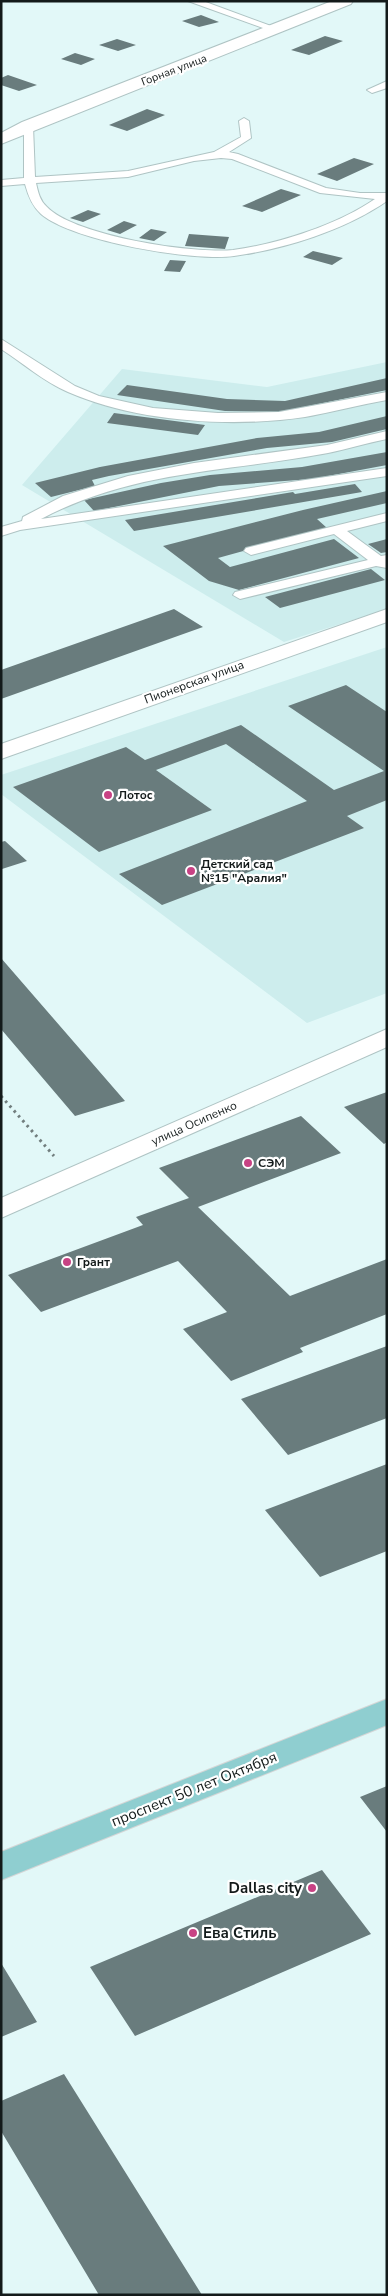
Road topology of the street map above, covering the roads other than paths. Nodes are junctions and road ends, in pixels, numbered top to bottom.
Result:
1 (192, 1) edge
2 (346, 1) edge
3 (277, 30) junction
4 (387, 84) edge
5 (372, 90) dead end
6 (244, 121) dead end
7 (28, 126) junction
8 (1, 139) edge
9 (218, 154) junction
10 (30, 180) junction
11 (1, 183) edge
12 (386, 196) edge
13 (1, 343) edge
14 (387, 396) edge
15 (387, 435) edge
16 (387, 472) edge
17 (387, 517) edge
18 (17, 526) junction
19 (336, 530) junction
20 (1, 532) edge
21 (251, 551) dead end
22 (384, 562) edge
23 (240, 595) dead end
24 (387, 615) edge
25 (1, 752) edge
26 (387, 1037) edge
27 (1, 1209) edge
28 (387, 1711) edge
29 (1, 1867) edge

1 - 3 lane
2 - 3 street, Горная улица
3 - 7 street, Горная улица
4 - 5 lane
6 - 9 lane
7 - 8 street, Горная улица
7 - 10 lane
9 - 10 lane
9 - 12 lane
10 - 11 lane
10 - 12 lane
13 - 14 lane
15 - 18 lane
16 - 18 lane
17 - 19 lane
18 - 20 lane
19 - 21 lane
19 - 22 lane
22 - 23 lane
24 - 25 street, Пионерская улица
26 - 27 street, улица Осипенко
28 - 29 main road, проспект 50 лет Октября

